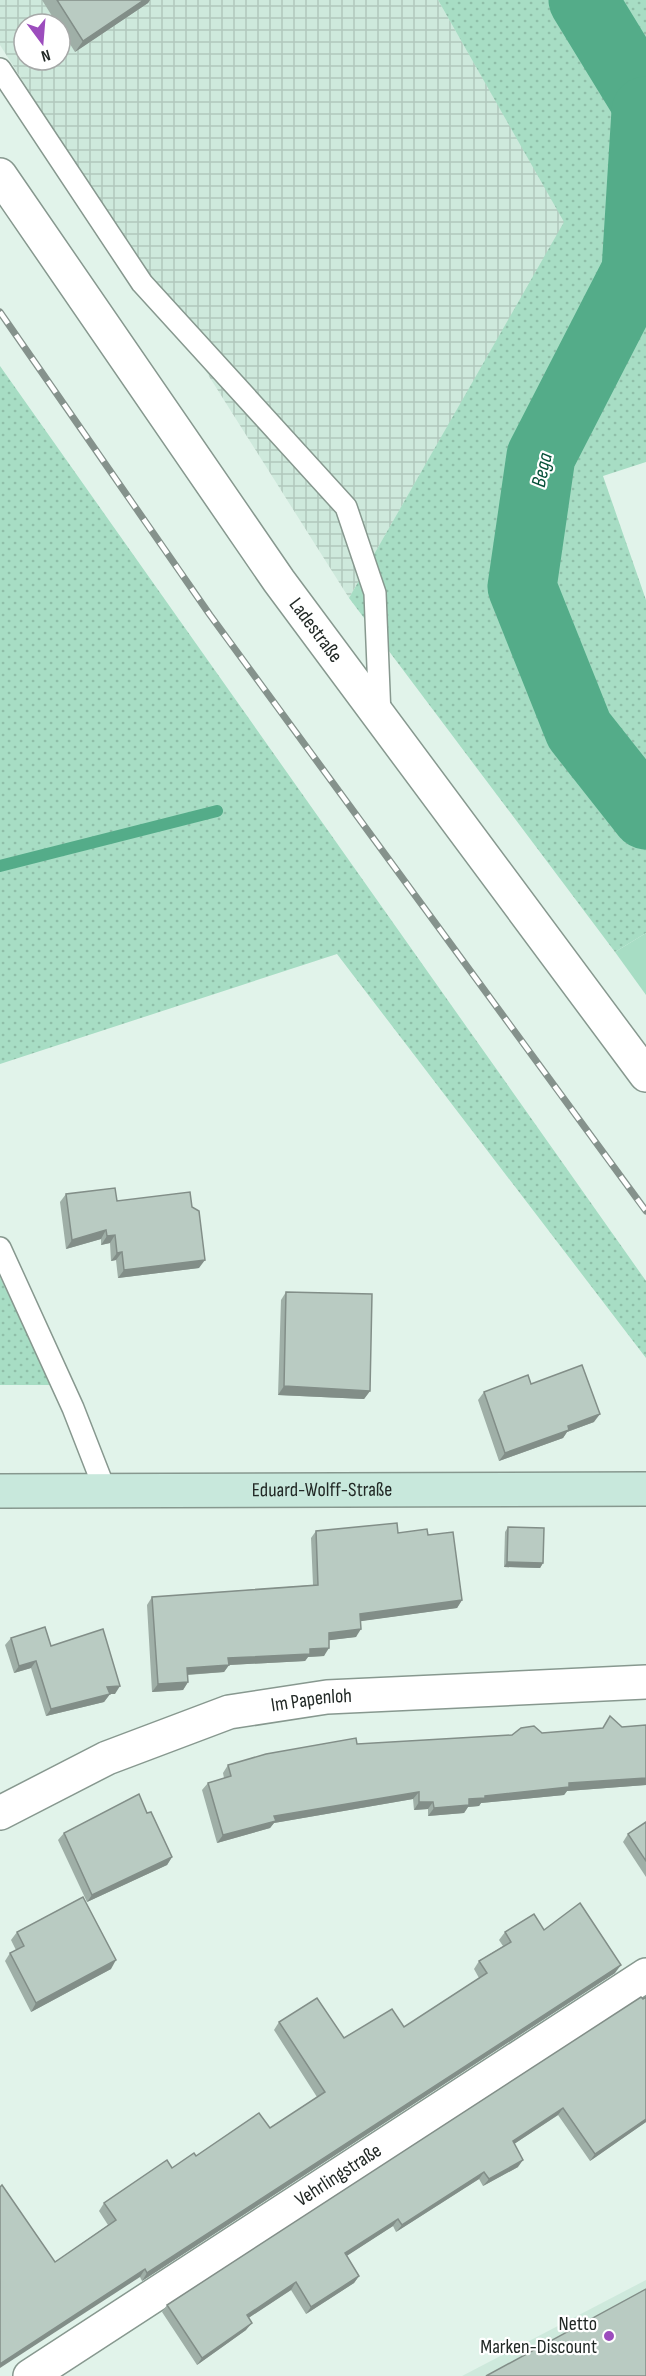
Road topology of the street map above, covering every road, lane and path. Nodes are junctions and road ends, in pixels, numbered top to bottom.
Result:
1 (0, 69) edge
2 (0, 175) edge
3 (380, 716) junction
4 (646, 1075) edge
5 (0, 1248) edge
6 (646, 1489) edge
7 (105, 1490) junction
8 (0, 1491) edge
9 (646, 1682) edge
10 (0, 1813) edge
11 (646, 1975) edge
12 (30, 2376) edge

1 - 3 lane
2 - 3 street, Ladestraße
3 - 4 street, Ladestraße
5 - 7 lane
6 - 7 street, Eduard-Wolff-Straße
7 - 8 street, Eduard-Wolff-Straße
9 - 10 street, Im Papenloh
11 - 12 street, Vehrlingstraße

